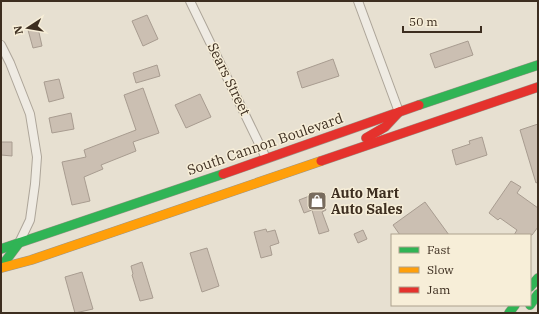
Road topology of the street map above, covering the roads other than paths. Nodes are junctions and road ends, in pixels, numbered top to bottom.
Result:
1 (190, 1) edge
2 (358, 1) edge
3 (1, 44) edge
4 (1, 63) edge
5 (10, 63) junction
6 (538, 65) edge
7 (538, 86) edge
8 (399, 112) junction
9 (340, 155) junction
10 (266, 158) junction
11 (20, 243) junction
12 (1, 249) edge
13 (1, 268) edge
14 (538, 278) edge
15 (531, 286) edge
16 (538, 294) edge
17 (531, 304) edge

1 - 10 street, Sears Street
2 - 8 street
3 - 5 street
4 - 5 street
5 - 11 street
6 - 8 main road, South Cannon Boulevard
7 - 9 main road
8 - 9 main road
8 - 10 main road, South Cannon Boulevard
9 - 13 main road
10 - 11 main road, South Cannon Boulevard
11 - 12 main road, South Cannon Boulevard
11 - 13 main road
14 - 15 main road
16 - 17 main road

